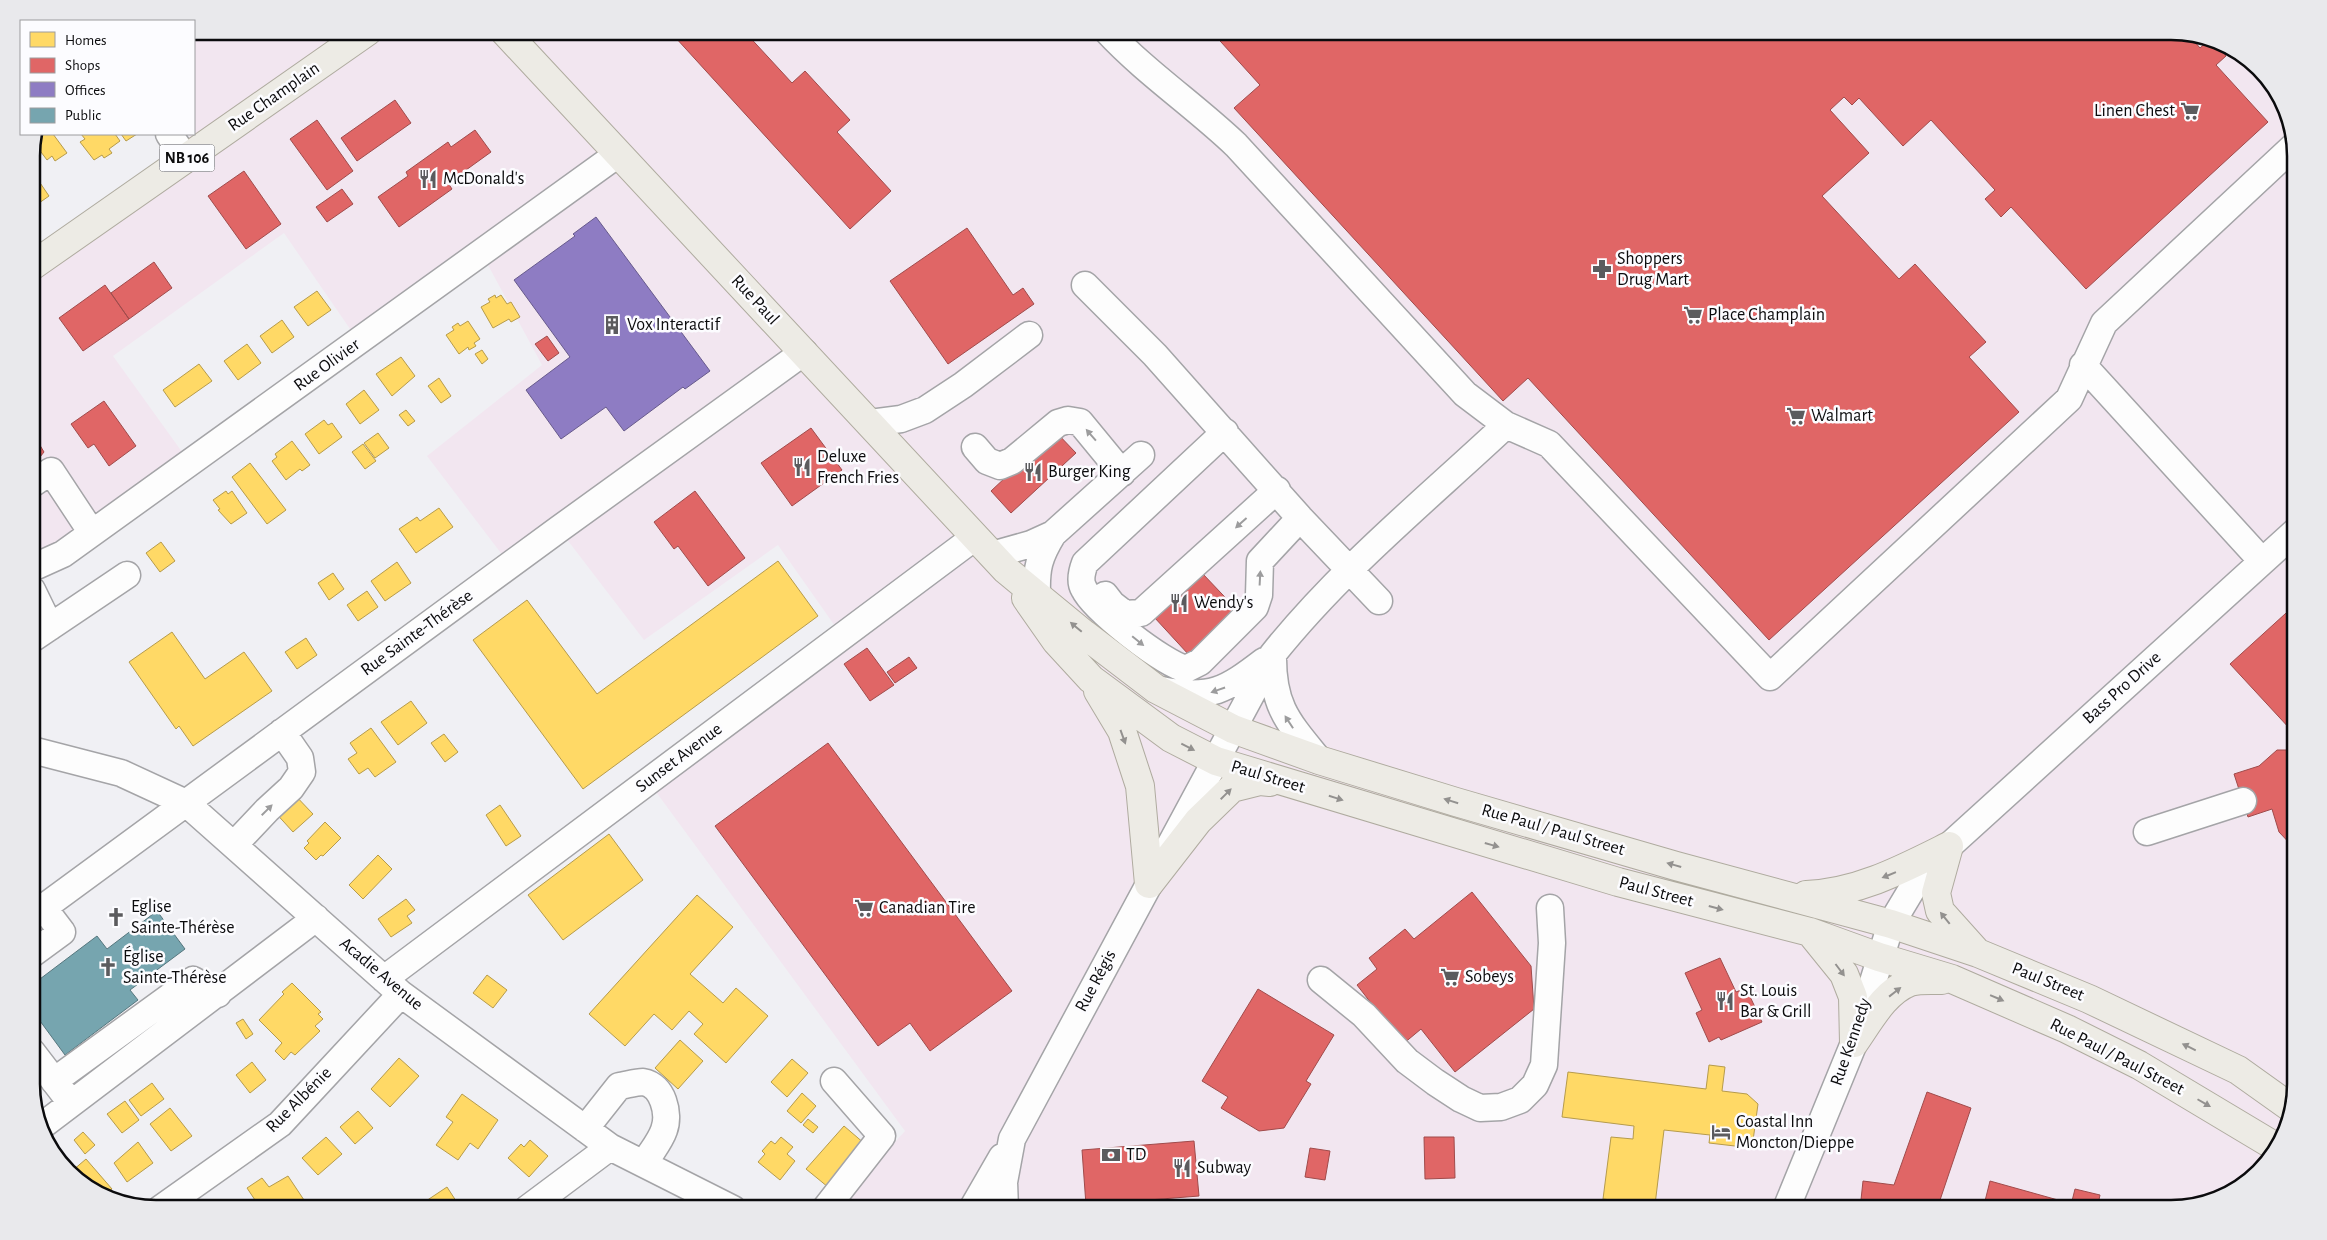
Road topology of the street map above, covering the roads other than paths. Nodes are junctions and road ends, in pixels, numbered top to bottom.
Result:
1 (347, 40) edge
2 (512, 40) edge
3 (1115, 40) edge
4 (170, 135) edge
5 (2287, 152) edge
6 (618, 154) junction
7 (186, 159) junction
8 (40, 260) edge
9 (1085, 285) dead end
10 (1029, 335) dead end
11 (804, 352) junction
12 (2083, 365) junction
13 (870, 423) junction
14 (1506, 425) junction
15 (1230, 438) junction
16 (975, 447) dead end
17 (1141, 455) dead end
18 (1122, 472) junction
19 (40, 479) edge
20 (1277, 490) junction
21 (1300, 518) junction
22 (92, 533) junction
23 (1053, 534) junction
24 (2287, 539) edge
25 (991, 554) junction
26 (2262, 561) junction
27 (40, 564) edge
28 (1350, 570) junction
29 (127, 575) dead end
30 (1037, 595) junction
31 (1379, 601) dead end
32 (41, 633) edge
33 (1273, 654) junction
34 (1091, 679) junction
35 (1156, 689) junction
36 (1233, 729) junction
37 (282, 732) junction
38 (40, 752) edge
39 (1319, 760) junction
40 (1216, 761) junction
41 (1290, 784) junction
42 (2243, 801) dead end
43 (186, 803) junction
44 (2146, 832) dead end
45 (234, 846) junction
46 (1949, 846) junction
47 (1149, 884) junction
48 (1789, 895) junction
49 (1550, 908) dead end
50 (40, 910) edge
51 (40, 914) edge
52 (316, 918) junction
53 (1891, 924) junction
54 (1810, 932) junction
55 (40, 948) edge
56 (1978, 953) junction
57 (1879, 957) junction
58 (1952, 979) junction
59 (1321, 980) dead end
60 (393, 986) junction
61 (218, 994) junction
62 (1854, 1044) junction
63 (40, 1063) edge
64 (54, 1081) junction
65 (834, 1081) dead end
66 (71, 1103) junction
67 (2285, 1104) edge
68 (46, 1122) edge
69 (585, 1129) junction
70 (1012, 1139) junction
71 (2270, 1143) edge
72 (610, 1147) junction
73 (644, 1164) junction
74 (173, 1200) edge
75 (539, 1200) edge
76 (715, 1200) edge
77 (833, 1200) edge
78 (977, 1200) edge
79 (1005, 1200) edge
80 (1790, 1200) edge

1 - 7 main road, Rue Champlain / NB 106
2 - 6 main road, Rue Paul
3 - 14 street
4 - 7 street
5 - 12 street
6 - 11 main road, Rue Paul
6 - 22 street, Rue Olivier
7 - 8 main road, Rue Champlain / NB 106
9 - 15 street
10 - 13 street
11 - 13 main road, Rue Paul
11 - 37 street, Rue Sainte-Thérèse
12 - 14 street
12 - 26 street
13 - 25 main road, Rue Paul
14 - 28 street
15 - 20 street
20 -> 15 street
15 -> 21 street
18 -> 16 street
17 - 18 street
18 - 23 street
19 - 22 street
20 - 21 street
21 - 28 street
22 - 27 street, Rue Olivier
23 - 25 street
23 - 30 street
24 - 26 street, Bass Pro Drive
25 - 30 main road, Paul Street
25 - 34 main road, Paul Street
25 - 60 street, Sunset Avenue
26 - 46 street, Bass Pro Drive
28 - 31 street
28 - 33 street
29 - 32 street
35 -> 30 main road, Paul Street
33 -> 35 street
33 - 36 street, Rue Régis
39 -> 33 street
34 -> 40 main road, Paul Street
34 -> 47 main road
35 - 36 main road, Paul Street
36 - 39 main road, Paul Street
36 - 40 street, Rue Régis
37 - 43 street, Rue Sainte-Thérèse
45 -> 37 street
38 - 43 street, Acadie Avenue
48 -> 39 main road, Rue Paul / Paul Street
40 - 41 main road, Paul Street
40 - 47 street, Rue Régis
47 -> 41 main road
41 -> 54 main road, Paul Street
42 - 44 street
43 - 45 street, Acadie Avenue
43 - 50 street, Rue Sainte-Thérèse
45 - 52 street, Acadie Avenue
46 -> 48 main road
46 - 53 street, Bass Pro Drive
56 -> 46 main road
47 - 70 street, Rue Régis
48 - 53 main road, Paul Street
49 - 59 street
51 - 55 street
52 - 60 street, Acadie Avenue
52 - 61 street
53 - 56 main road, Paul Street
53 - 57 street, Rue Kennedy
54 - 57 main road, Paul Street
54 -> 62 main road
67 -> 56 main road, Paul Street
57 - 58 main road, Paul Street
57 - 62 street, Rue Kennedy
62 -> 58 main road
58 -> 71 main road, Rue Paul / Paul Street
60 - 69 street, Acadie Avenue
60 - 74 street, Rue Albénie
61 - 64 street
61 - 66 street
62 - 80 street, Rue Kennedy
63 - 64 street
64 - 66 street
65 - 77 street
66 - 68 street
69 - 72 street, Acadie Avenue
69 - 73 street
70 - 78 street
70 - 79 street, Rue Régis
72 - 73 street, Acadie Avenue
72 - 75 street
73 - 76 street, Acadie Avenue

